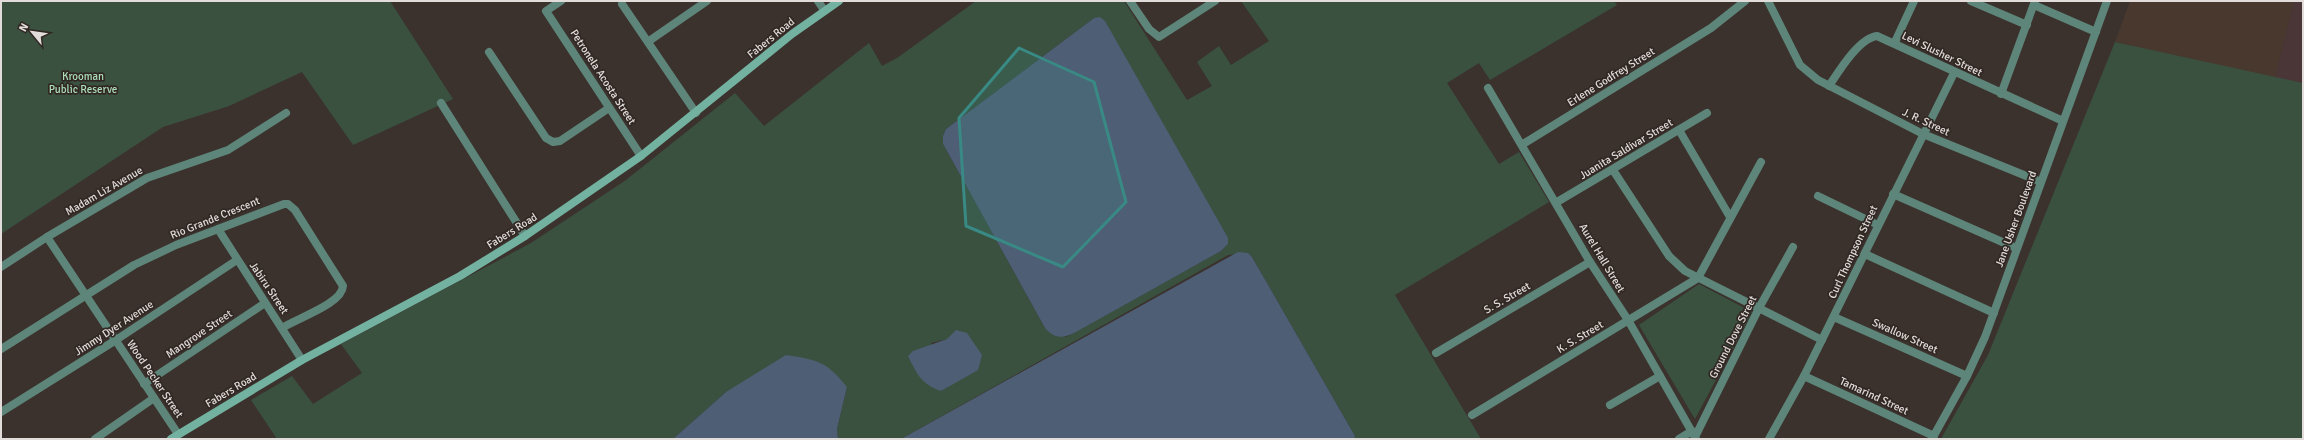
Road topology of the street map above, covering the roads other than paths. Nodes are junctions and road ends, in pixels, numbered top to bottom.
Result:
1 (561, 1) edge
2 (707, 1) edge
3 (818, 1) edge
4 (839, 1) edge
5 (1130, 1) edge
6 (1215, 1) edge
7 (1745, 1) edge
8 (1768, 1) edge
9 (1913, 1) edge
10 (1971, 1) edge
11 (2107, 1) edge
12 (2034, 3) edge
13 (622, 4) dead end
14 (824, 10) junction
15 (2027, 25) junction
16 (2096, 32) junction
17 (649, 41) junction
18 (1895, 42) junction
19 (489, 52) dead end
20 (1954, 73) junction
21 (1829, 86) junction
22 (1488, 88) dead end
23 (2001, 94) junction
24 (441, 103) dead end
25 (609, 108) junction
26 (286, 112) dead end
27 (696, 113) junction
28 (1707, 113) dead end
29 (2063, 122) junction
30 (1679, 130) junction
31 (1923, 134) junction
32 (1523, 144) junction
33 (641, 156) junction
34 (1761, 162) dead end
35 (1613, 170) junction
36 (2041, 182) junction
37 (1893, 194) junction
38 (1818, 196) dead end
39 (1557, 202) junction
40 (1730, 217) junction
41 (1878, 225) junction
42 (218, 228) junction
43 (526, 236) junction
44 (47, 237) junction
45 (1793, 247) dead end
46 (2016, 248) junction
47 (1865, 254) junction
48 (237, 260) junction
49 (1590, 262) junction
50 (1, 266) edge
51 (1698, 278) junction
52 (86, 296) junction
53 (265, 303) junction
54 (1759, 308) junction
55 (1994, 313) junction
56 (1834, 317) junction
57 (1628, 320) junction
58 (282, 328) junction
59 (116, 340) junction
60 (1822, 340) junction
61 (1, 349) edge
62 (1436, 353) dead end
63 (302, 360) junction
64 (1660, 376) junction
65 (1804, 376) junction
66 (1967, 376) junction
67 (144, 384) junction
68 (154, 398) junction
69 (1610, 405) dead end
70 (1, 412) edge
71 (1472, 415) dead end
72 (1694, 436) edge
73 (175, 437) edge
74 (1933, 437) edge
75 (1772, 438) edge
76 (95, 439) edge
77 (1679, 439) edge

1 - 25 street, Petronela Acosta Street
2 - 17 street
3 - 14 street
4 - 14 main road, Fabers Road
5 - 6 street
7 - 32 street, Erlene Godfrey Street
8 - 21 street, J. R. Street
9 - 18 street
10 - 15 street
11 - 16 street, Jane Usher Boulevard
12 - 15 street
12 - 16 street
13 - 17 street
14 - 27 main road, Fabers Road
15 - 23 street
16 - 29 street, Jane Usher Boulevard
17 - 27 street
18 - 20 street, Levi Slusher Street
18 - 21 street, Levi Slusher Street
19 - 25 street
20 - 23 street, Levi Slusher Street
20 - 31 street, Curl Thompson Street
21 - 31 street, J. R. Street
22 - 32 street, Aurel Hall Street
23 - 29 street, Levi Slusher Street
24 - 43 street
25 - 33 street, Petronela Acosta Street
26 - 44 street, Madam Liz Avenue
27 - 33 main road, Fabers Road
28 - 30 street, Juanita Saldivar Street
29 - 36 street, Jane Usher Boulevard
30 - 35 street, Juanita Saldivar Street
30 - 40 street
31 - 36 street, J. R. Street
31 - 37 street, Curl Thompson Street
32 - 39 street, Aurel Hall Street
33 - 43 main road, Fabers Road
34 - 40 street
35 - 39 street, Juanita Saldivar Street
35 - 51 street
36 - 46 street, Jane Usher Boulevard
37 - 41 street, Curl Thompson Street
37 - 46 street
38 - 41 street
39 - 49 street, Aurel Hall Street
40 - 51 street
41 - 47 street, Curl Thompson Street
42 - 48 street, Jabiru Street
42 - 52 street, Rio Grande Crescent
42 - 58 street, Rio Grande Crescent
43 - 63 main road, Fabers Road
44 - 50 street, Madam Liz Avenue
44 - 52 street, Wood Pecker Street
45 - 54 street, Ground Dove Street
46 - 55 street, Jane Usher Boulevard
47 - 55 street
47 - 56 street, Curl Thompson Street
48 - 53 street, Jabiru Street
48 - 59 street, Jimmy Dyer Avenue
49 - 57 street, Aurel Hall Street
49 - 62 street, S. S. Street
51 - 54 street
51 - 57 street, K. S. Street
52 - 59 street, Wood Pecker Street
52 - 61 street, Rio Grande Crescent
53 - 58 street, Jabiru Street
53 - 67 street, Mangrove Street
54 - 60 street
54 - 72 street, Ground Dove Street
55 - 66 street, Jane Usher Boulevard
56 - 60 street, Curl Thompson Street
56 - 66 street, Swallow Street
57 - 64 street, Aurel Hall Street
57 - 71 street, K. S. Street
58 - 63 street, Jabiru Street
59 - 67 street, Wood Pecker Street
59 - 70 street, Jimmy Dyer Avenue
60 - 65 street, Curl Thompson Street
63 - 73 main road, Fabers Road
64 - 69 street
64 - 72 street, Aurel Hall Street
65 - 74 street, Tamarind Street
65 - 75 street, Curl Thompson Street
66 - 74 street, Jane Usher Boulevard
67 - 68 street, Wood Pecker Street
68 - 73 street, Wood Pecker Street
68 - 76 street
72 - 77 street

